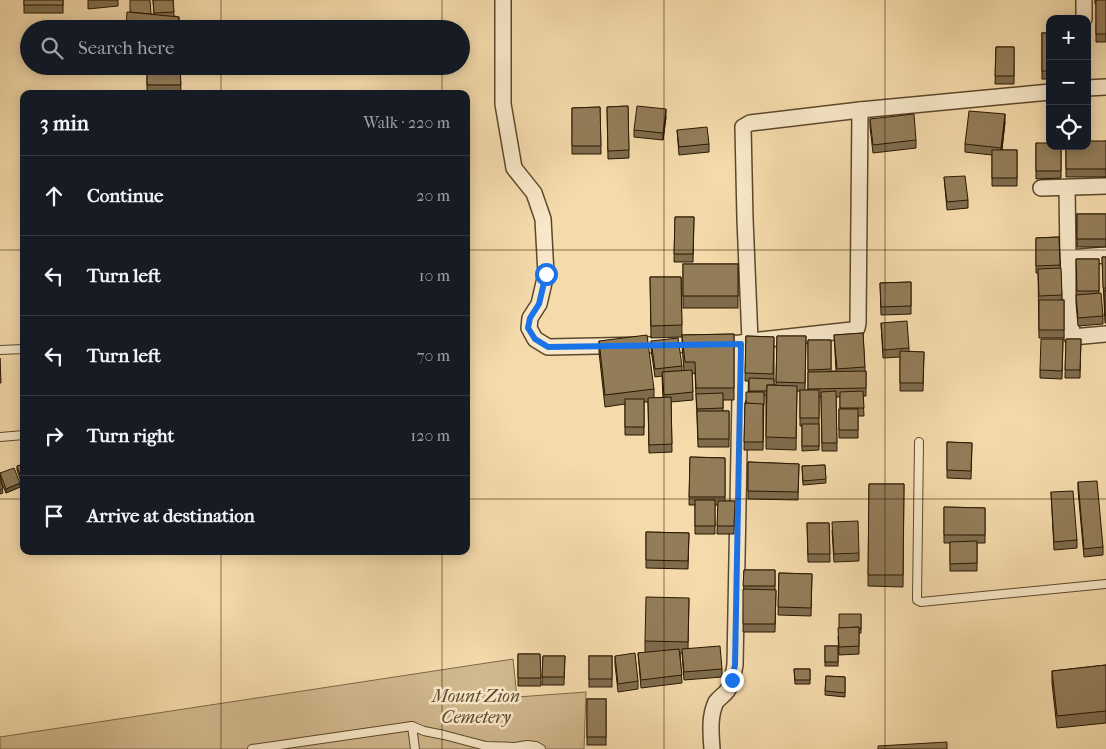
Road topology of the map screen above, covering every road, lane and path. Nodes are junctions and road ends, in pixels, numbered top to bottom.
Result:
1 (503, 0) edge
2 (1084, 0) edge
3 (1084, 15) edge
4 (1106, 87) edge
5 (1091, 88) edge
6 (1046, 92) edge
7 (860, 110) junction
8 (1106, 186) edge
9 (1041, 188) dead end
10 (1067, 188) junction
11 (1106, 255) edge
12 (1068, 258) junction
13 (1106, 334) edge
14 (746, 342) junction
15 (20, 349) edge
16 (0, 350) edge
17 (20, 436) edge
18 (0, 438) edge
19 (919, 442) dead end
20 (1106, 584) edge
21 (412, 726) junction
22 (252, 749) edge
23 (415, 749) edge
24 (541, 749) edge
25 (712, 749) edge

1 - 14 street
2 - 3 street
4 - 5 street
6 - 7 street
7 - 14 street
7 - 14 street
8 - 10 street
9 - 10 street
10 - 12 street
11 - 12 street
12 - 13 street
14 - 25 street
15 - 16 lane
17 - 18 lane
19 - 20 lane
21 - 22 lane
21 - 23 lane
21 - 24 lane

